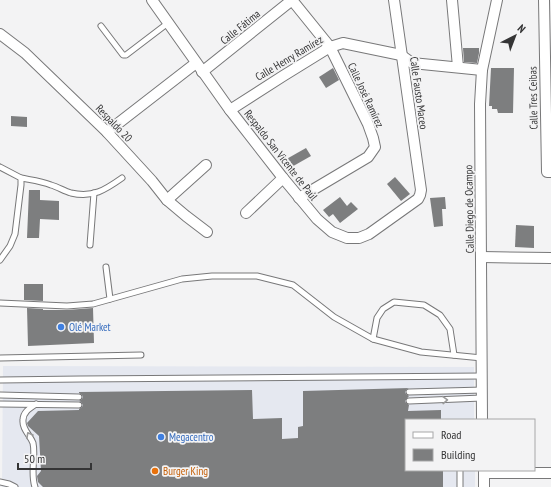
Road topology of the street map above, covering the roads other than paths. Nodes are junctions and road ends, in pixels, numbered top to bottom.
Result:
1 (152, 0) edge
2 (292, 0) edge
3 (394, 0) edge
4 (452, 0) edge
5 (497, 0) edge
6 (544, 0) edge
7 (168, 22) junction
8 (101, 26) dead end
9 (0, 34) edge
10 (330, 47) junction
11 (401, 55) junction
12 (196, 63) junction
13 (458, 67) junction
14 (482, 70) junction
15 (202, 72) junction
16 (230, 110) junction
17 (107, 132) junction
18 (206, 165) dead end
19 (0, 167) edge
20 (549, 172) edge
21 (21, 178) junction
22 (122, 178) dead end
23 (283, 178) junction
24 (421, 190) joint
25 (94, 193) junction
26 (299, 198) junction
27 (167, 200) junction
28 (246, 213) dead end
29 (207, 232) dead end
30 (90, 245) dead end
31 (482, 257) junction
32 (551, 258) edge
33 (0, 260) edge
34 (106, 267) dead end
35 (110, 299) junction
36 (0, 303) edge
37 (373, 339) junction
38 (141, 355) dead end
39 (454, 355) junction
40 (0, 358) edge
41 (482, 358) junction
42 (482, 376) junction
43 (0, 380) edge
44 (409, 392) dead end
45 (482, 394) junction
46 (0, 395) edge
47 (79, 397) dead end
48 (408, 401) dead end
49 (0, 404) edge
50 (36, 404) junction
51 (79, 405) dead end
52 (482, 419) edge
53 (460, 471) edge
54 (484, 471) edge
55 (551, 473) edge
56 (0, 482) edge
57 (15, 487) edge
58 (35, 487) edge
59 (460, 487) edge
60 (484, 487) edge

1 - 7 street, Respaldo San Vicente de Paúl
2 - 10 street, Calle José Ramírez
2 - 15 street, Calle Fátima
3 - 11 street, Calle Fausto Maceo
4 - 13 street
5 - 14 street, Calle Diego de Ocampo
6 - 20 street, Calle Tres Ceibas
7 - 8 lane
7 - 12 street, Respaldo San Vicente de Paúl
9 - 17 street, Respaldo 20
10 - 11 street, Calle Henry Ramírez
10 - 16 street, Calle Henry Ramírez
10 - 26 street, Calle José Ramírez
11 - 13 street, Calle Henry Ramírez
11 - 24 street, Calle Fausto Maceo
12 - 15 street, Respaldo San Vicente de Paúl
12 - 17 street
13 - 14 street, Calle Henry Ramírez
14 - 31 street, Calle Diego de Ocampo
15 - 16 street, Respaldo San Vicente de Paúl
16 - 23 street, Respaldo San Vicente de Paúl
17 - 27 street, Respaldo 20
18 - 27 street
19 - 21 lane
21 - 25 lane
21 - 33 lane
22 - 25 lane
23 - 26 street, Respaldo San Vicente de Paúl
23 - 28 street
24 - 26 street, Respaldo San Vicente de Paúl
25 - 30 lane
27 - 29 street, Respaldo 20
31 - 32 street
31 - 41 street, Calle Diego de Ocampo
34 - 35 lane
35 - 36 lane
35 - 37 lane
37 - 39 lane
37 - 39 lane
38 - 40 lane
39 - 41 lane
41 - 42 street, Calle Diego de Ocampo
42 - 43 lane
42 - 45 street, Calle Diego de Ocampo
44 - 45 lane
48 -> 45 lane
45 - 52 street, Calle Diego de Ocampo
46 - 47 lane
49 - 50 lane
50 - 51 lane
58 -> 50 lane
53 - 59 lane
54 - 55 street
54 - 60 street
56 - 57 lane

